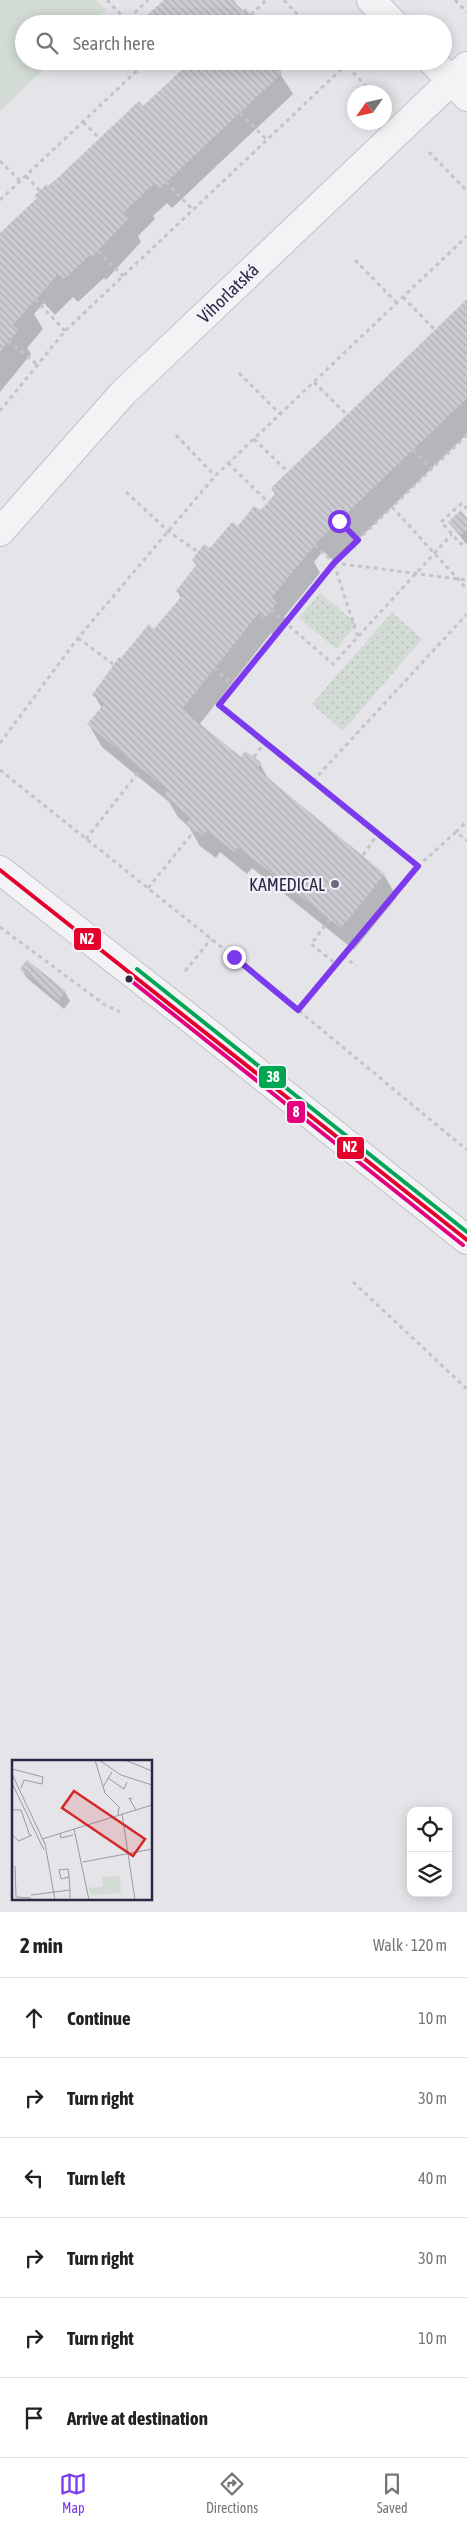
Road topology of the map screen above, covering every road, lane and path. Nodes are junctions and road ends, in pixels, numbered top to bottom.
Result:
1 (107, 0) edge
2 (148, 0) edge
3 (266, 0) edge
4 (284, 0) edge
5 (371, 0) edge
6 (455, 0) edge
7 (467, 12) edge
8 (121, 15) edge
9 (132, 15) edge
10 (252, 15) dead end
11 (298, 15) edge
12 (385, 15) edge
13 (138, 70) edge
14 (341, 70) edge
15 (351, 70) edge
16 (446, 70) edge
17 (462, 81) edge
18 (365, 85) edge
19 (240, 113) dead end
20 (83, 122) junction
21 (99, 138) dead end
22 (267, 140) junction
23 (0, 160) edge
24 (26, 176) junction
25 (20, 181) junction
26 (166, 182) dead end
27 (40, 191) dead end
28 (0, 200) edge
29 (193, 210) junction
30 (467, 236) edge
31 (98, 251) dead end
32 (355, 260) dead end
33 (123, 276) junction
34 (403, 297) junction
35 (35, 299) dead end
36 (397, 303) junction
37 (435, 330) dead end
38 (65, 331) junction
39 (8, 341) dead end
40 (38, 365) junction
41 (239, 373) dead end
42 (314, 382) junction
43 (0, 411) edge
44 (280, 414) junction
45 (347, 415) dead end
46 (176, 435) dead end
47 (467, 435) edge
48 (254, 439) junction
49 (413, 450) dead end
50 (228, 464) junction
51 (432, 469) junction
52 (288, 472) dead end
53 (215, 476) junction
54 (126, 492) dead end
55 (268, 502) dead end
56 (392, 507) junction
57 (467, 509) edge
58 (339, 521) dead end
59 (168, 531) junction
60 (0, 532) edge
61 (452, 534) junction
62 (358, 540) junction
63 (467, 540) edge
64 (315, 545) dead end
65 (198, 552) dead end
66 (433, 552) junction
67 (334, 563) junction
68 (415, 573) junction
69 (457, 578) junction
70 (467, 580) edge
71 (467, 589) edge
72 (271, 610) dead end
73 (467, 614) edge
74 (286, 623) junction
75 (358, 637) junction
76 (78, 638) junction
77 (112, 664) dead end
78 (214, 668) dead end
79 (235, 686) junction
80 (265, 742) junction
81 (0, 743) edge
82 (254, 757) dead end
83 (141, 769) dead end
84 (0, 770) edge
85 (313, 781) junction
86 (467, 821) edge
87 (195, 830) dead end
88 (456, 832) junction
89 (378, 834) junction
90 (86, 839) junction
91 (467, 841) edge
92 (362, 856) dead end
93 (418, 866) junction
94 (0, 870) edge
95 (148, 888) junction
96 (330, 919) dead end
97 (0, 927) edge
98 (343, 956) junction
99 (336, 964) junction
100 (356, 966) dead end
101 (106, 1005) dead end
102 (298, 1010) junction
103 (467, 1150) edge
104 (467, 1240) edge
105 (353, 1282) dead end
106 (467, 1389) edge

1 - 8 path
2 - 9 path
3 - 10 path
4 - 11 path
5 - 12 street
6 - 7 path
13 - 20 path
14 - 22 path
15 - 18 path
16 - 17 street
17 - 60 street, Vihorlatská
19 - 22 path
20 - 21 path
20 - 24 path
22 - 29 path
23 - 25 path
24 - 25 path
24 - 27 path
25 - 28 path
26 - 29 path
29 - 33 path
30 - 34 path
31 - 33 path
32 - 36 path
33 - 38 path
34 - 36 path
34 - 37 path
35 - 38 path
36 - 42 path
38 - 40 path
39 - 40 path
40 - 43 path
41 - 44 path
42 - 44 path
42 - 45 path
44 - 48 path
46 - 53 path
47 - 51 path
48 - 50 path
48 - 52 path
49 - 51 path
50 - 53 path
50 - 55 path
51 - 56 path
53 - 59 path
54 - 59 path
56 - 62 path
56 - 66 path
57 - 61 path
58 - 62 path
59 - 65 path
59 - 76 path
61 - 63 path
61 - 66 path
62 - 67 path
64 - 67 path
66 - 68 path
66 - 69 path
67 - 68 path
67 - 74 path
67 - 75 path
68 - 69 path
68 - 75 path
69 - 70 path
69 - 71 path
72 - 74 path
73 - 85 path
74 - 75 path
74 - 79 path
76 - 77 path
76 - 81 path
78 - 79 path
79 - 80 path
80 - 82 path
80 - 85 path
83 - 90 path
84 - 90 path
85 - 89 path
86 - 88 path
87 - 95 path
88 - 91 path
88 - 93 path
89 - 92 path
89 - 93 path
90 - 95 path
93 - 98 path
94 - 104 street
95 - 102 path
96 - 99 path
97 - 101 path
98 - 99 path
98 - 100 path
99 - 102 path
102 - 103 path
105 - 106 path

